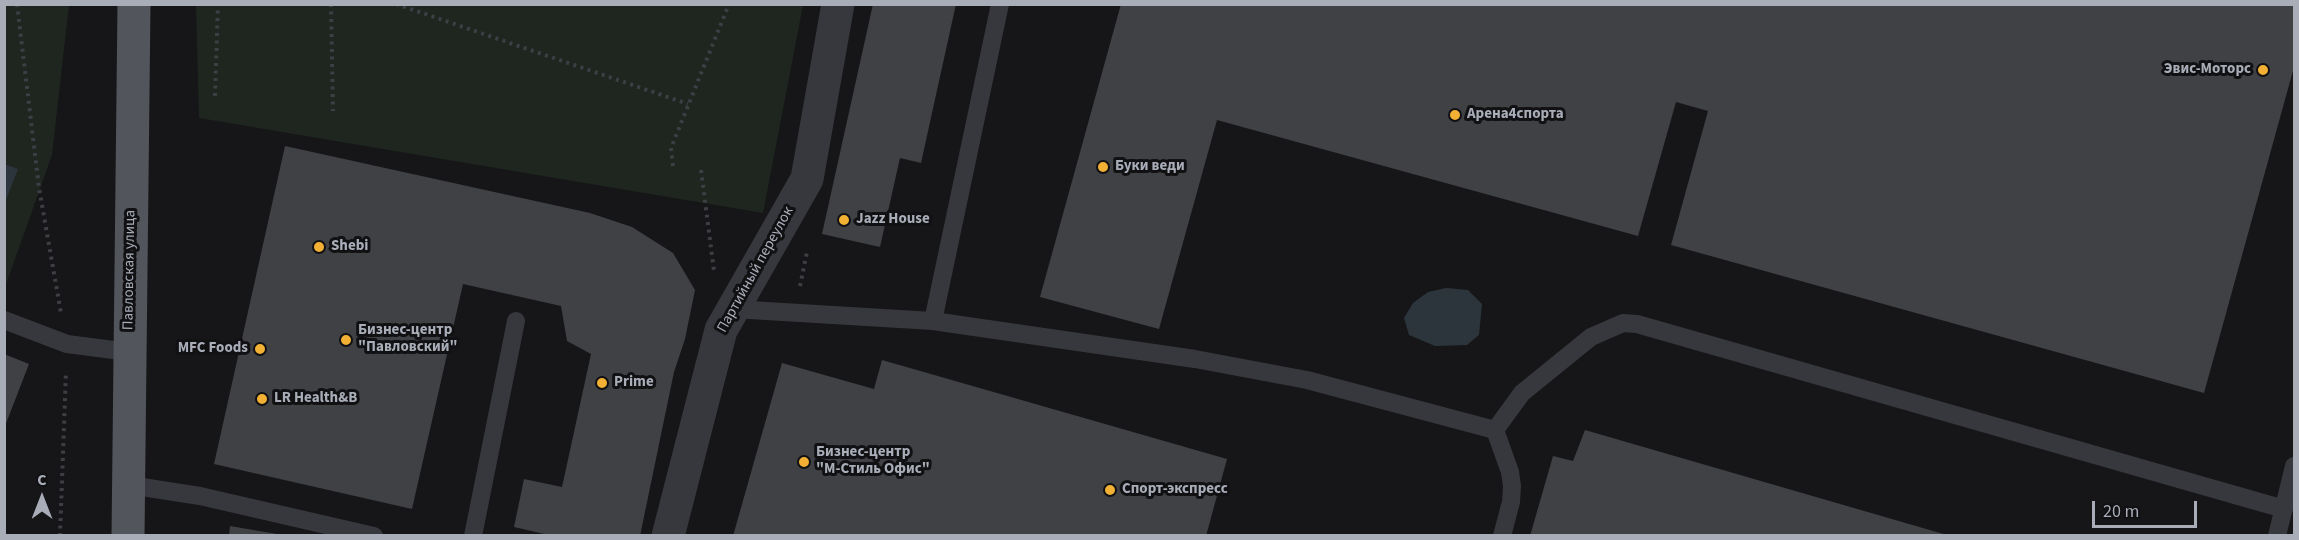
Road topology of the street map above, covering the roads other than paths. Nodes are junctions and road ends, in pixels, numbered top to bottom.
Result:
1 (134, 4) edge
2 (838, 4) edge
3 (1000, 4) edge
4 (733, 309) junction
5 (4, 320) edge
6 (516, 321) dead end
7 (933, 321) junction
8 (129, 352) junction
9 (1495, 430) junction
10 (2295, 466) edge
11 (129, 485) junction
12 (2284, 509) junction
13 (128, 536) edge
14 (374, 536) edge
15 (473, 536) edge
16 (668, 536) edge
17 (1502, 536) edge
18 (2277, 536) edge

1 - 8 main road, Павловская улица
2 - 4 street, Партийный переулок
3 - 7 lane
4 - 7 lane
4 - 16 street, Партийный переулок
5 - 8 lane
6 - 15 lane
7 - 9 lane
8 - 11 main road, Павловская улица
9 - 12 lane
9 - 17 lane
10 - 12 lane
11 - 13 main road, Павловская улица
11 - 14 lane
12 - 18 lane

